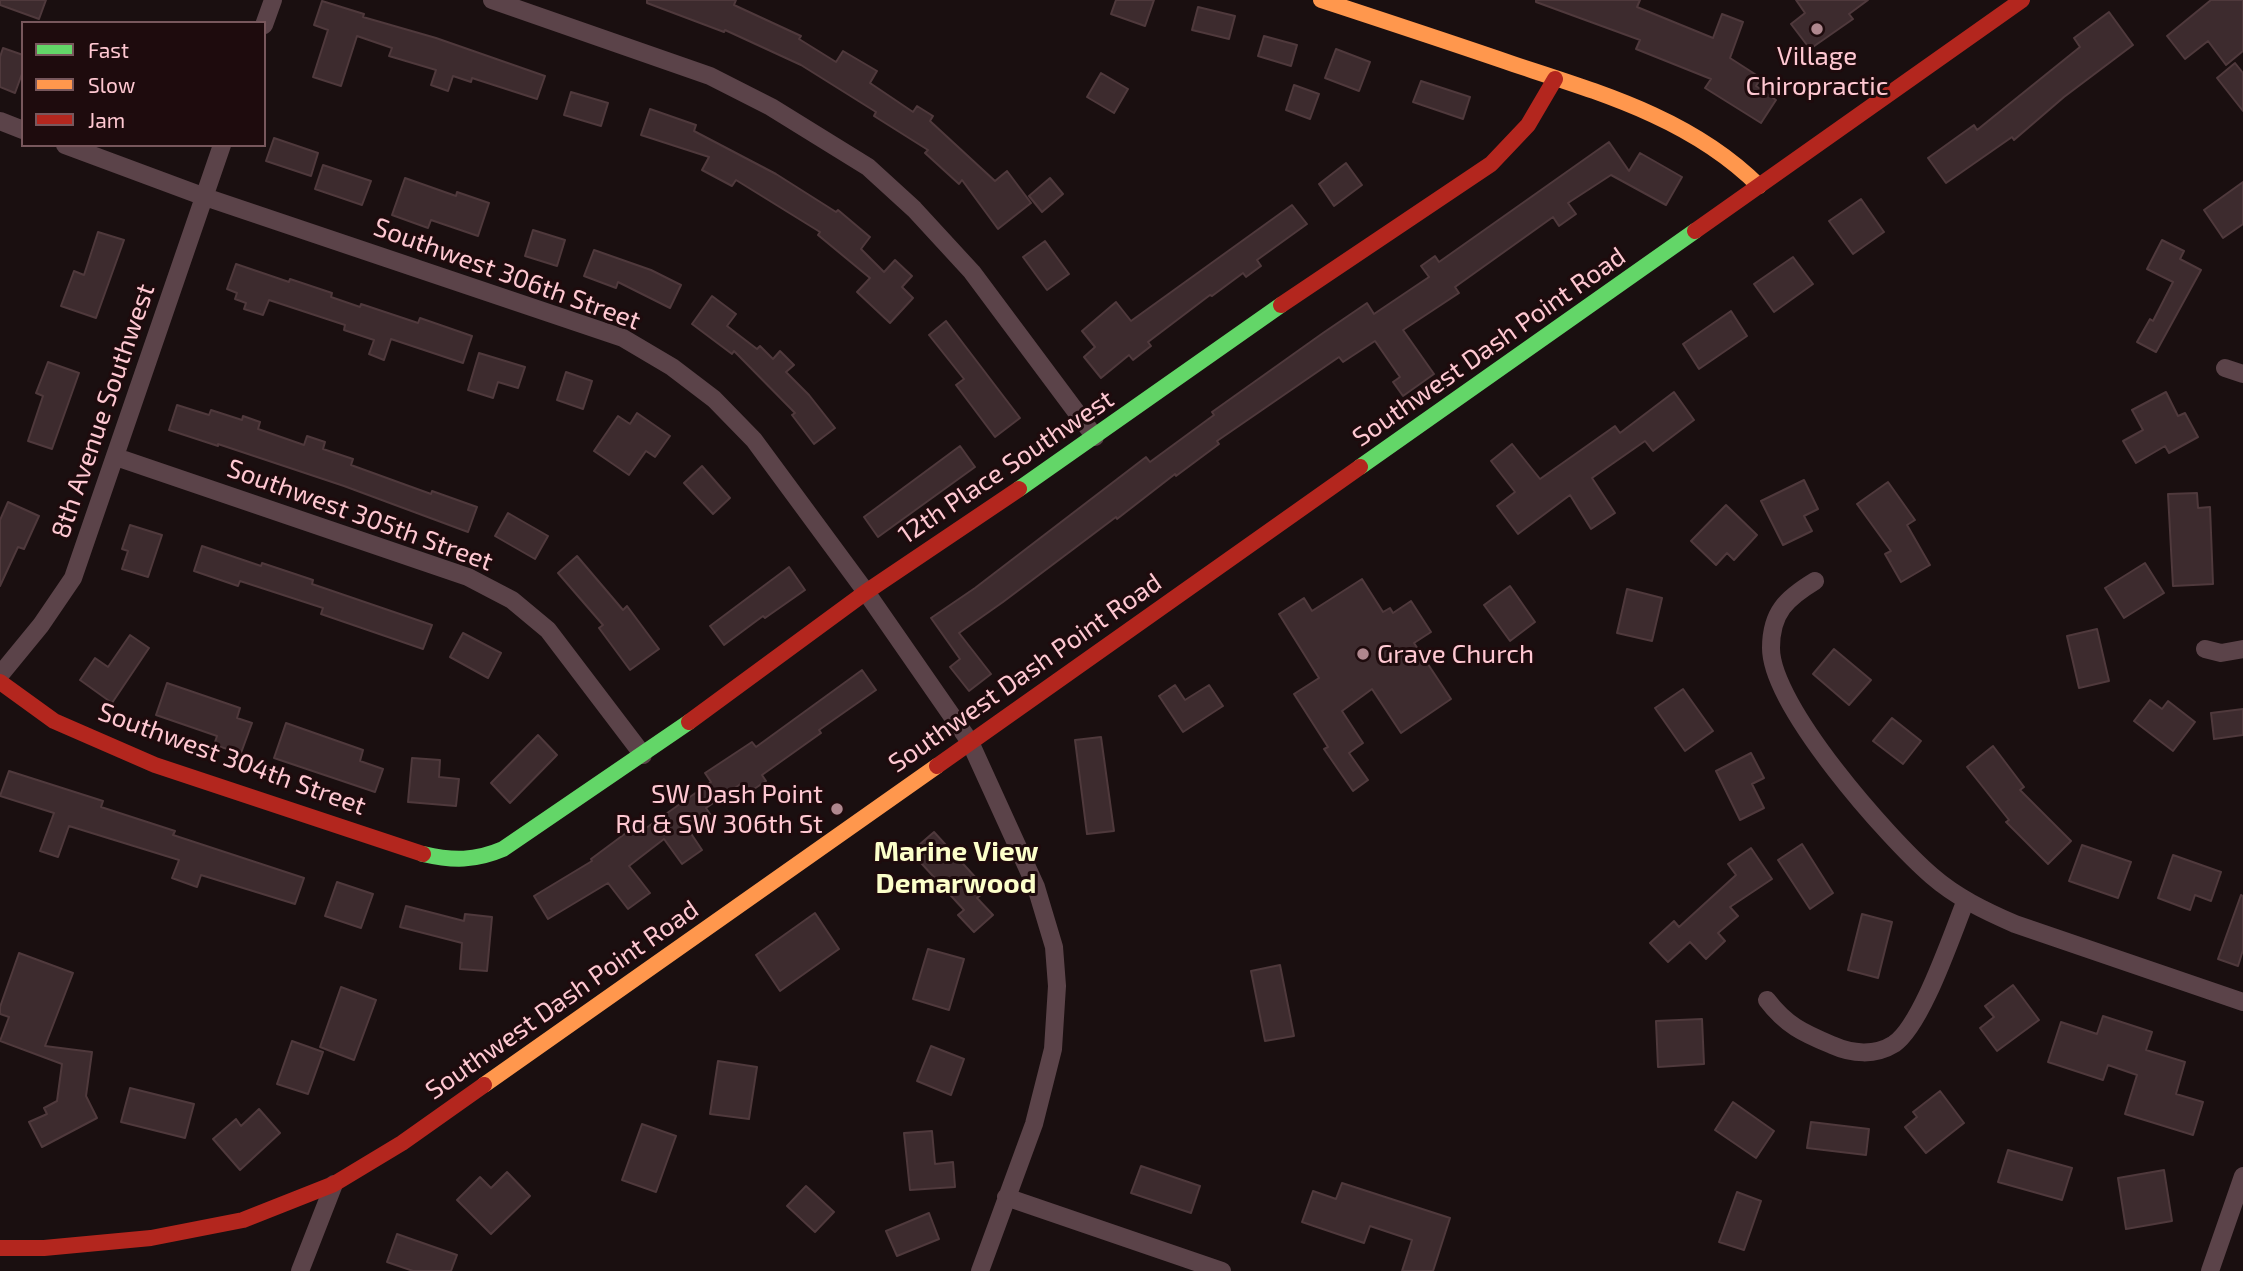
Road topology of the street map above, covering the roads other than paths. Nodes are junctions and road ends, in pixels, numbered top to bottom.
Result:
1 (273, 0) edge
2 (492, 0) edge
3 (1321, 0) edge
4 (2022, 0) edge
5 (265, 21) edge
6 (1555, 79) junction
7 (0, 121) edge
8 (21, 129) edge
9 (70, 147) edge
10 (221, 147) edge
11 (1759, 186) junction
12 (205, 197) junction
13 (2225, 368) dead end
14 (2243, 374) edge
15 (1094, 437) junction
16 (116, 457) junction
17 (1815, 581) dead end
18 (866, 592) junction
19 (2205, 649) dead end
20 (2243, 649) edge
21 (0, 675) edge
22 (0, 682) edge
23 (970, 742) junction
24 (643, 755) junction
25 (457, 862) joint
26 (1966, 900) junction
27 (1767, 1000) dead end
28 (2243, 1002) edge
29 (2243, 1176) edge
30 (334, 1184) junction
31 (1006, 1197) junction
32 (0, 1248) edge
33 (300, 1271) edge
34 (980, 1271) edge
35 (1222, 1271) edge
36 (2210, 1271) edge

1 - 5 street
2 - 15 street
3 - 6 main road
4 - 11 main road, Southwest Dash Point Road
6 - 11 main road
6 - 15 main road, 12th Place Southwest
7 - 8 street
9 - 12 street, Southwest 306th Street
10 - 12 street, 8th Avenue Southwest
11 - 23 main road, Southwest Dash Point Road
12 - 16 street, 8th Avenue Southwest
12 - 18 street, Southwest 306th Street
13 - 14 street
15 - 18 main road, 12th Place Southwest
16 - 21 street, 8th Avenue Southwest
16 - 24 street, Southwest 305th Street
17 - 26 street
18 - 23 street, Southwest 306th Street
18 - 24 main road, 12th Place Southwest
19 - 20 street
22 - 25 main road, Southwest 304th Street
23 - 30 main road, Southwest Dash Point Road
23 - 31 street, Southwest 306th Street
24 - 25 main road, 12th Place Southwest
26 - 27 street
26 - 28 street
29 - 36 street
30 - 32 main road, Southwest Dash Point Road
30 - 33 street
31 - 34 street, Southwest 306th Street
31 - 35 street

